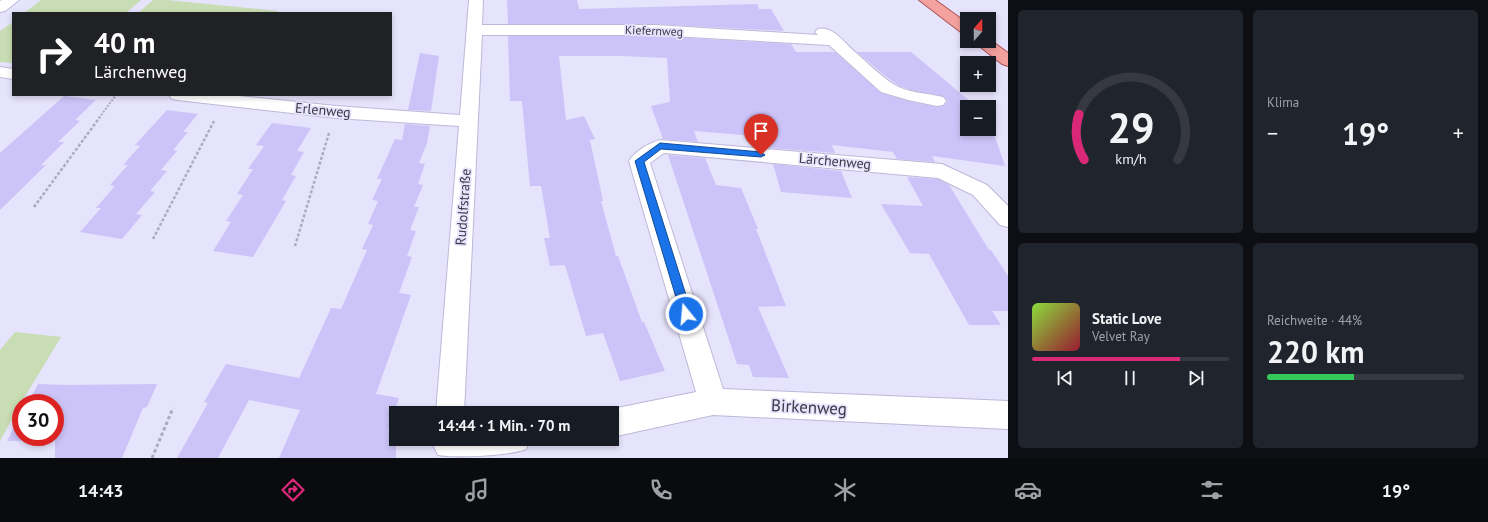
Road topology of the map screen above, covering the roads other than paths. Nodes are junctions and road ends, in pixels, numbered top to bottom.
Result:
1 (12, 0) edge
2 (476, 0) edge
3 (926, 0) edge
4 (0, 8) edge
5 (960, 25) edge
6 (818, 29) dead end
7 (474, 30) junction
8 (834, 42) junction
9 (990, 48) edge
10 (1008, 61) edge
11 (0, 72) edge
12 (12, 74) edge
13 (186, 96) edge
14 (937, 101) dead end
15 (468, 121) junction
16 (1008, 219) edge
17 (713, 402) junction
18 (450, 406) edge
19 (1008, 415) edge
20 (619, 422) edge

1 - 4 street
2 - 7 street, Rudolfstraße
3 - 5 main road
6 - 8 street
7 - 8 street, Kiefernweg
7 - 15 street, Rudolfstraße
8 - 14 street
9 - 10 main road
11 - 12 street
13 - 15 street, Erlenweg
15 - 18 street, Rudolfstraße
16 - 17 street, Lärchenweg
17 - 19 street, Birkenweg
17 - 20 street, Birkenweg

